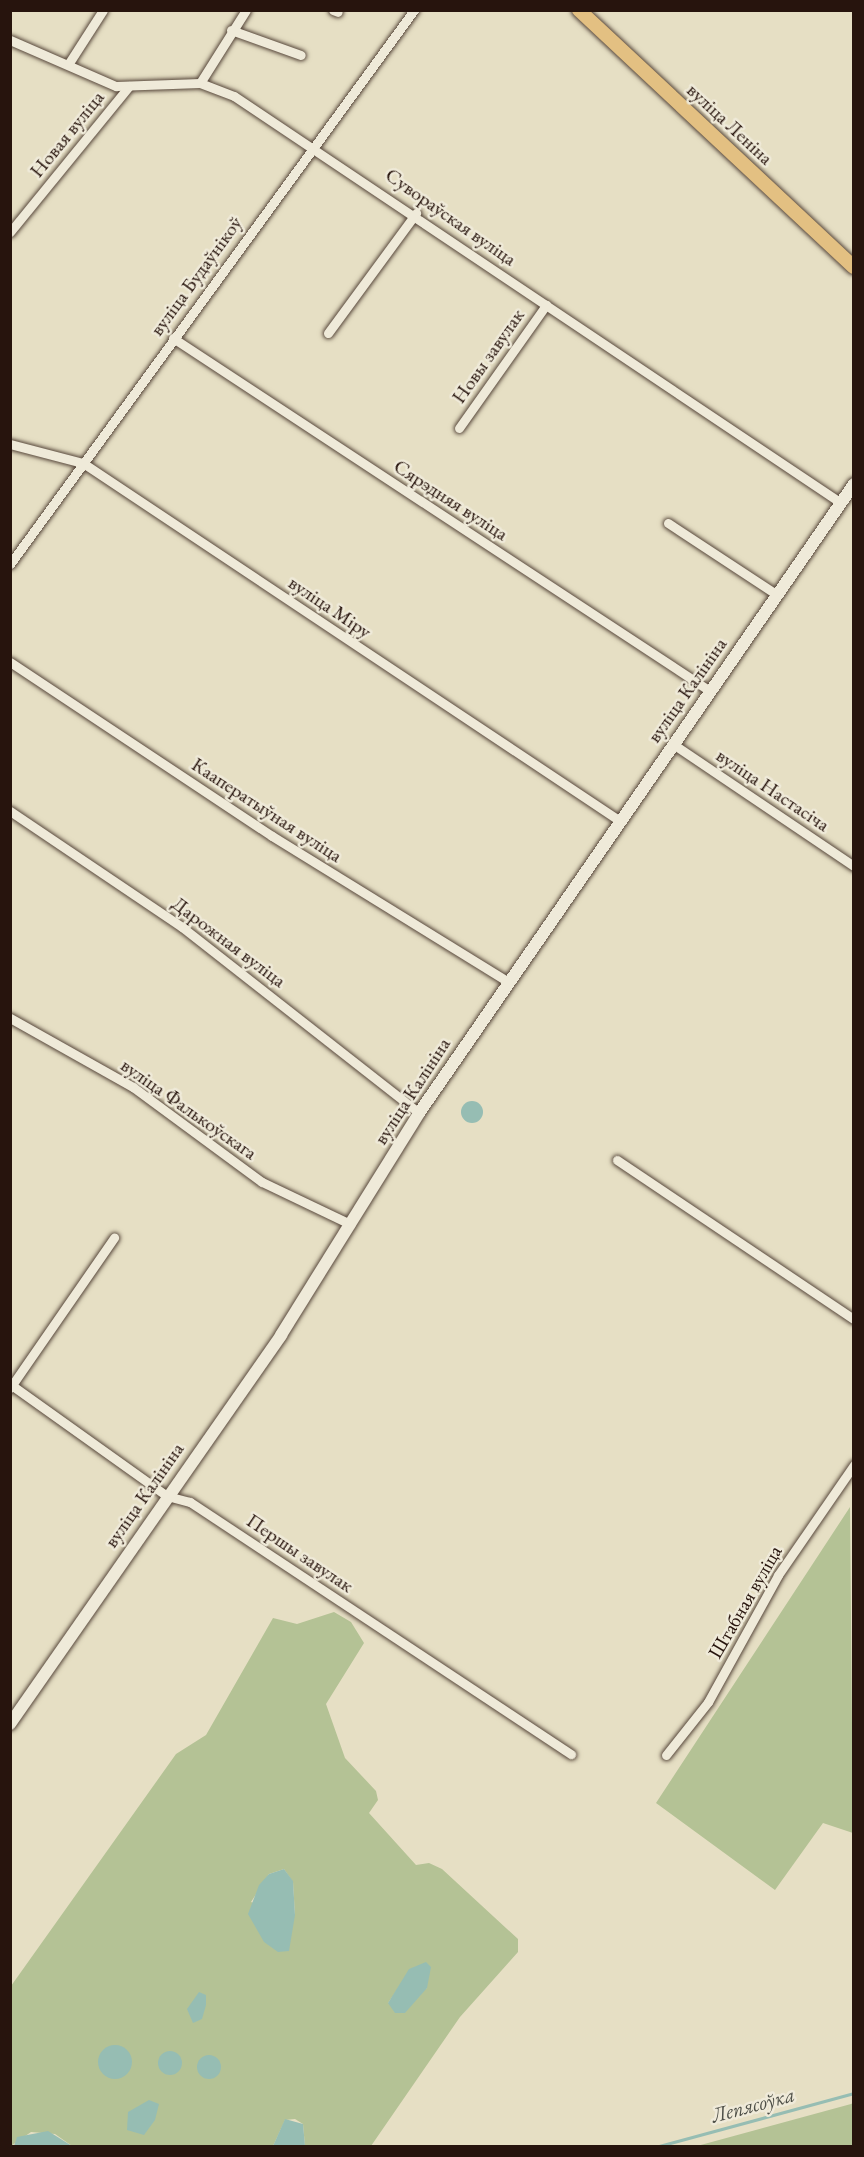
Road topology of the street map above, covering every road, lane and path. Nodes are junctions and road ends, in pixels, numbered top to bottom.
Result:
1 (103, 10) edge
2 (246, 10) edge
3 (414, 10) edge
4 (579, 10) edge
5 (231, 30) junction
6 (10, 40) edge
7 (302, 55) dead end
8 (69, 63) junction
9 (200, 83) junction
10 (129, 86) junction
11 (314, 146) junction
12 (416, 213) junction
13 (10, 232) edge
14 (854, 267) edge
15 (546, 305) junction
16 (328, 333) dead end
17 (172, 338) junction
18 (459, 428) dead end
19 (10, 444) edge
20 (83, 463) junction
21 (854, 484) edge
22 (841, 503) junction
23 (668, 523) dead end
24 (10, 564) edge
25 (777, 595) junction
26 (10, 662) edge
27 (710, 692) junction
28 (673, 744) junction
29 (10, 811) edge
30 (620, 821) junction
31 (854, 866) edge
32 (508, 982) junction
33 (10, 1018) edge
34 (419, 1113) junction
35 (617, 1160) dead end
36 (350, 1224) junction
37 (114, 1238) dead end
38 (854, 1319) edge
39 (11, 1385) edge
40 (854, 1465) edge
41 (167, 1496) junction
42 (10, 1724) edge
43 (570, 1754) dead end
44 (666, 1755) dead end

1 - 8 street
2 - 5 street
3 - 11 street, вуліца Будаўнікоў
4 - 14 main road, вуліца Леніна
5 - 7 street
5 - 9 street
6 - 8 street, Сувораўская вуліца
8 - 10 street, Сувораўская вуліца
9 - 10 street, Сувораўская вуліца
9 - 11 street, Сувораўская вуліца
10 - 13 street, Новая вуліца
11 - 12 street, Сувораўская вуліца
11 - 17 street, вуліца Будаўнікоў
12 - 15 street, Сувораўская вуліца
12 - 16 street
15 - 18 street, Новы завулак
15 - 22 street, Сувораўская вуліца
17 - 20 street, вуліца Будаўнікоў
17 - 27 street, Сярэдняя вуліца
19 - 20 street, вуліца Міру
20 - 24 street, вуліца Будаўнікоў
20 - 30 street, вуліца Міру
21 - 22 street, вуліца Калініна
22 - 25 street, вуліца Калініна
23 - 25 street
25 - 27 street, вуліца Калініна
26 - 32 street, Кааператыўная вуліца
27 - 28 street, вуліца Калініна
28 - 30 street, вуліца Калініна
28 - 31 street, вуліца Настасіча
29 - 34 street, Дарожная вуліца
30 - 32 street, вуліца Калініна
32 - 34 street, вуліца Калініна
33 - 36 street, вуліца Фалькоўскага
34 - 36 street, вуліца Калініна
35 - 38 street
36 - 41 street, вуліца Калініна
37 - 39 street
39 - 41 street, Першы завулак
40 - 44 street, Штабная вуліца
41 - 42 street, вуліца Калініна
41 - 43 street, Першы завулак

